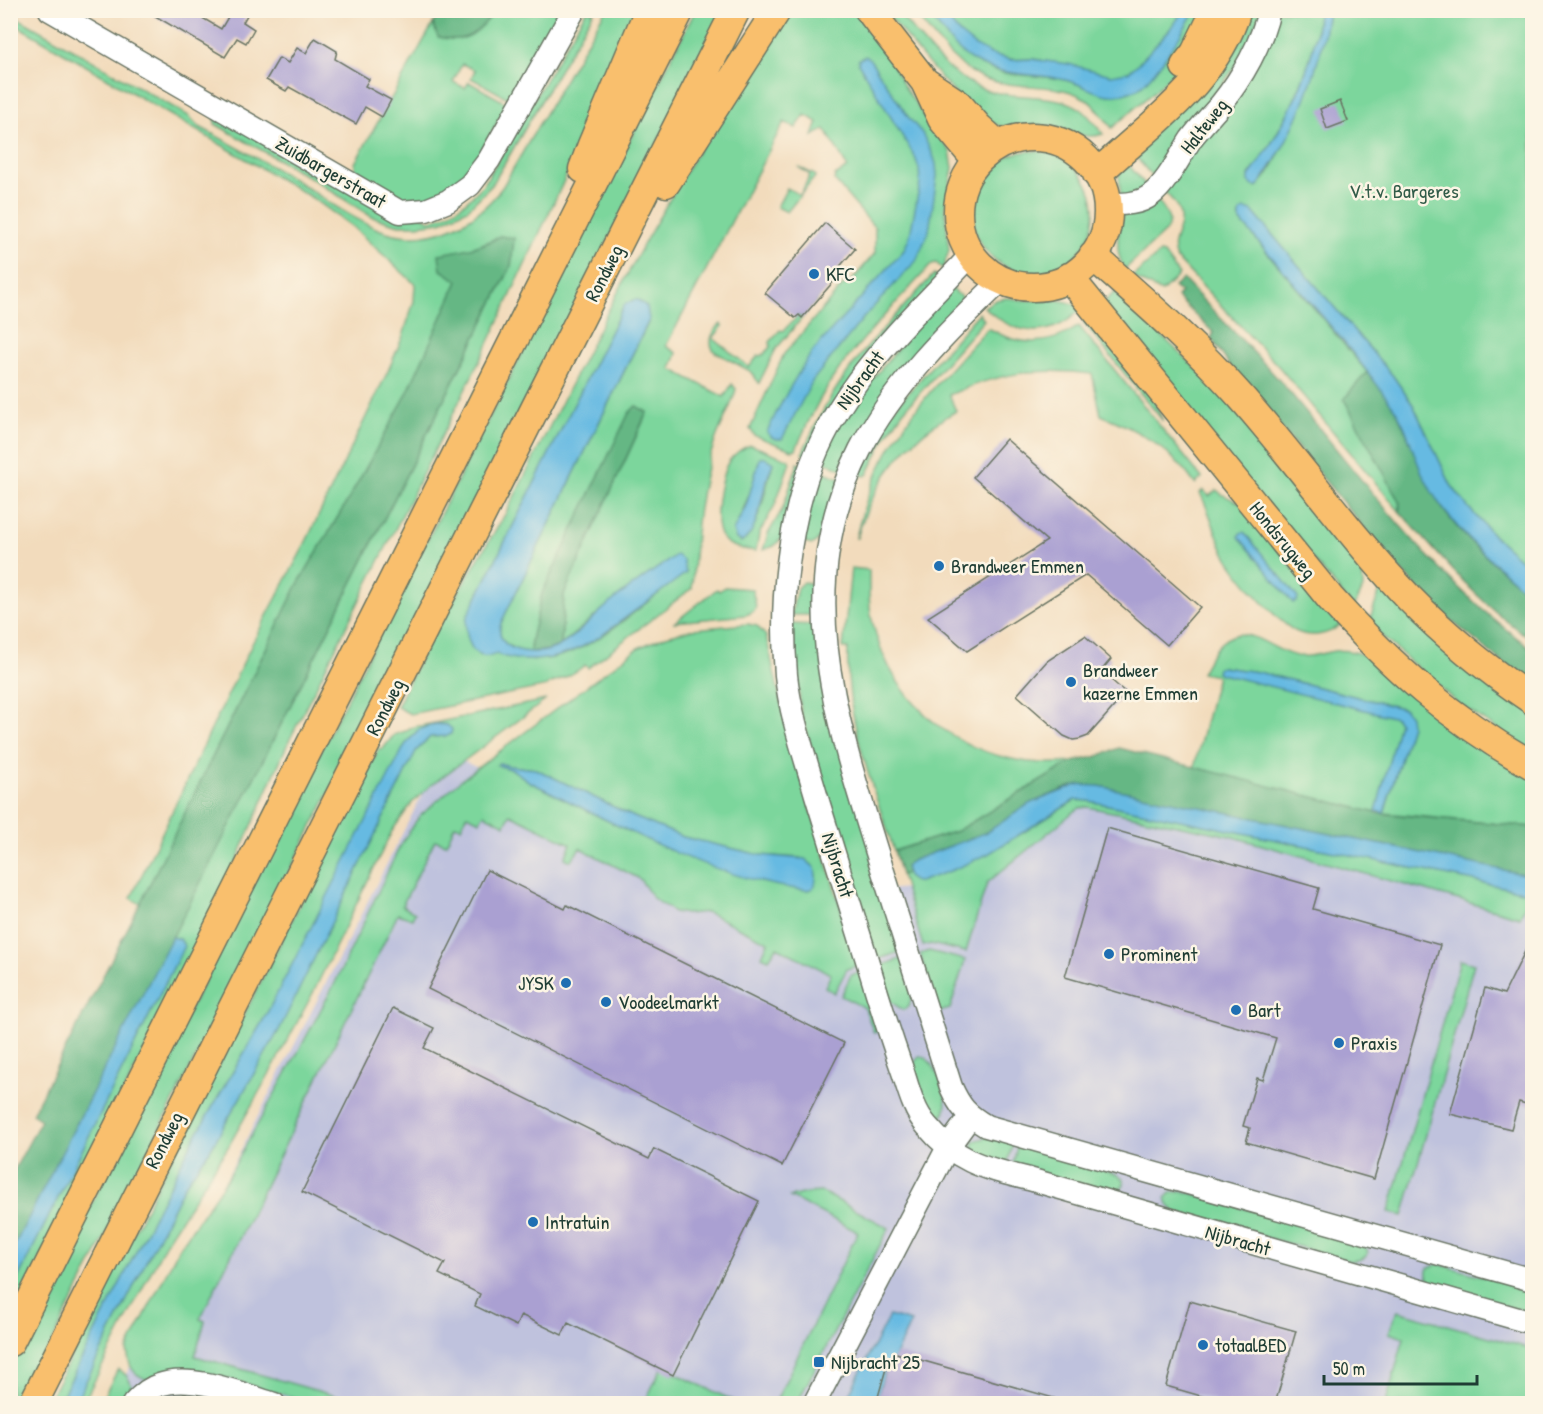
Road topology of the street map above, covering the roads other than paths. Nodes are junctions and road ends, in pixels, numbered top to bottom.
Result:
1 (50, 10) edge
2 (574, 10) edge
3 (649, 10) edge
4 (680, 10) edge
5 (736, 10) edge
6 (777, 10) edge
7 (869, 10) edge
8 (1216, 10) edge
9 (1237, 10) edge
10 (1269, 10) edge
11 (987, 153) junction
12 (1089, 164) junction
13 (1107, 204) junction
14 (971, 255) junction
15 (1093, 256) junction
16 (1069, 277) junction
17 (546, 279) junction
18 (1002, 280) junction
19 (595, 290) junction
20 (789, 567) junction
21 (825, 569) junction
22 (1533, 700) edge
23 (1533, 765) edge
24 (970, 1117) junction
25 (948, 1147) junction
26 (1533, 1280) edge
27 (1533, 1323) edge
28 (10, 1342) edge
29 (33, 1404) edge
30 (132, 1404) edge
31 (274, 1404) edge
32 (814, 1404) edge

1 - 2 street, Zuidbargerstraat
3 - 17 main road
4 - 17 main road
5 - 19 main road, Rondweg
6 - 19 main road
7 - 11 main road
8 - 12 main road
9 - 12 main road
10 - 13 street, Halteweg
11 - 12 main road
11 - 14 main road
12 - 13 main road
13 - 15 main road
14 - 18 main road
14 - 20 street, Nijbracht
15 - 16 main road
15 - 22 main road
16 - 18 main road
16 - 23 main road, Hondsrugweg
17 - 28 main road
18 - 21 street, Nijbracht
19 - 29 main road, Rondweg
20 - 21 street
20 - 25 street, Nijbracht
21 - 24 street, Nijbracht
24 - 25 street
24 - 26 street, Nijbracht
25 - 27 street, Nijbracht
25 - 32 street
30 - 31 street

